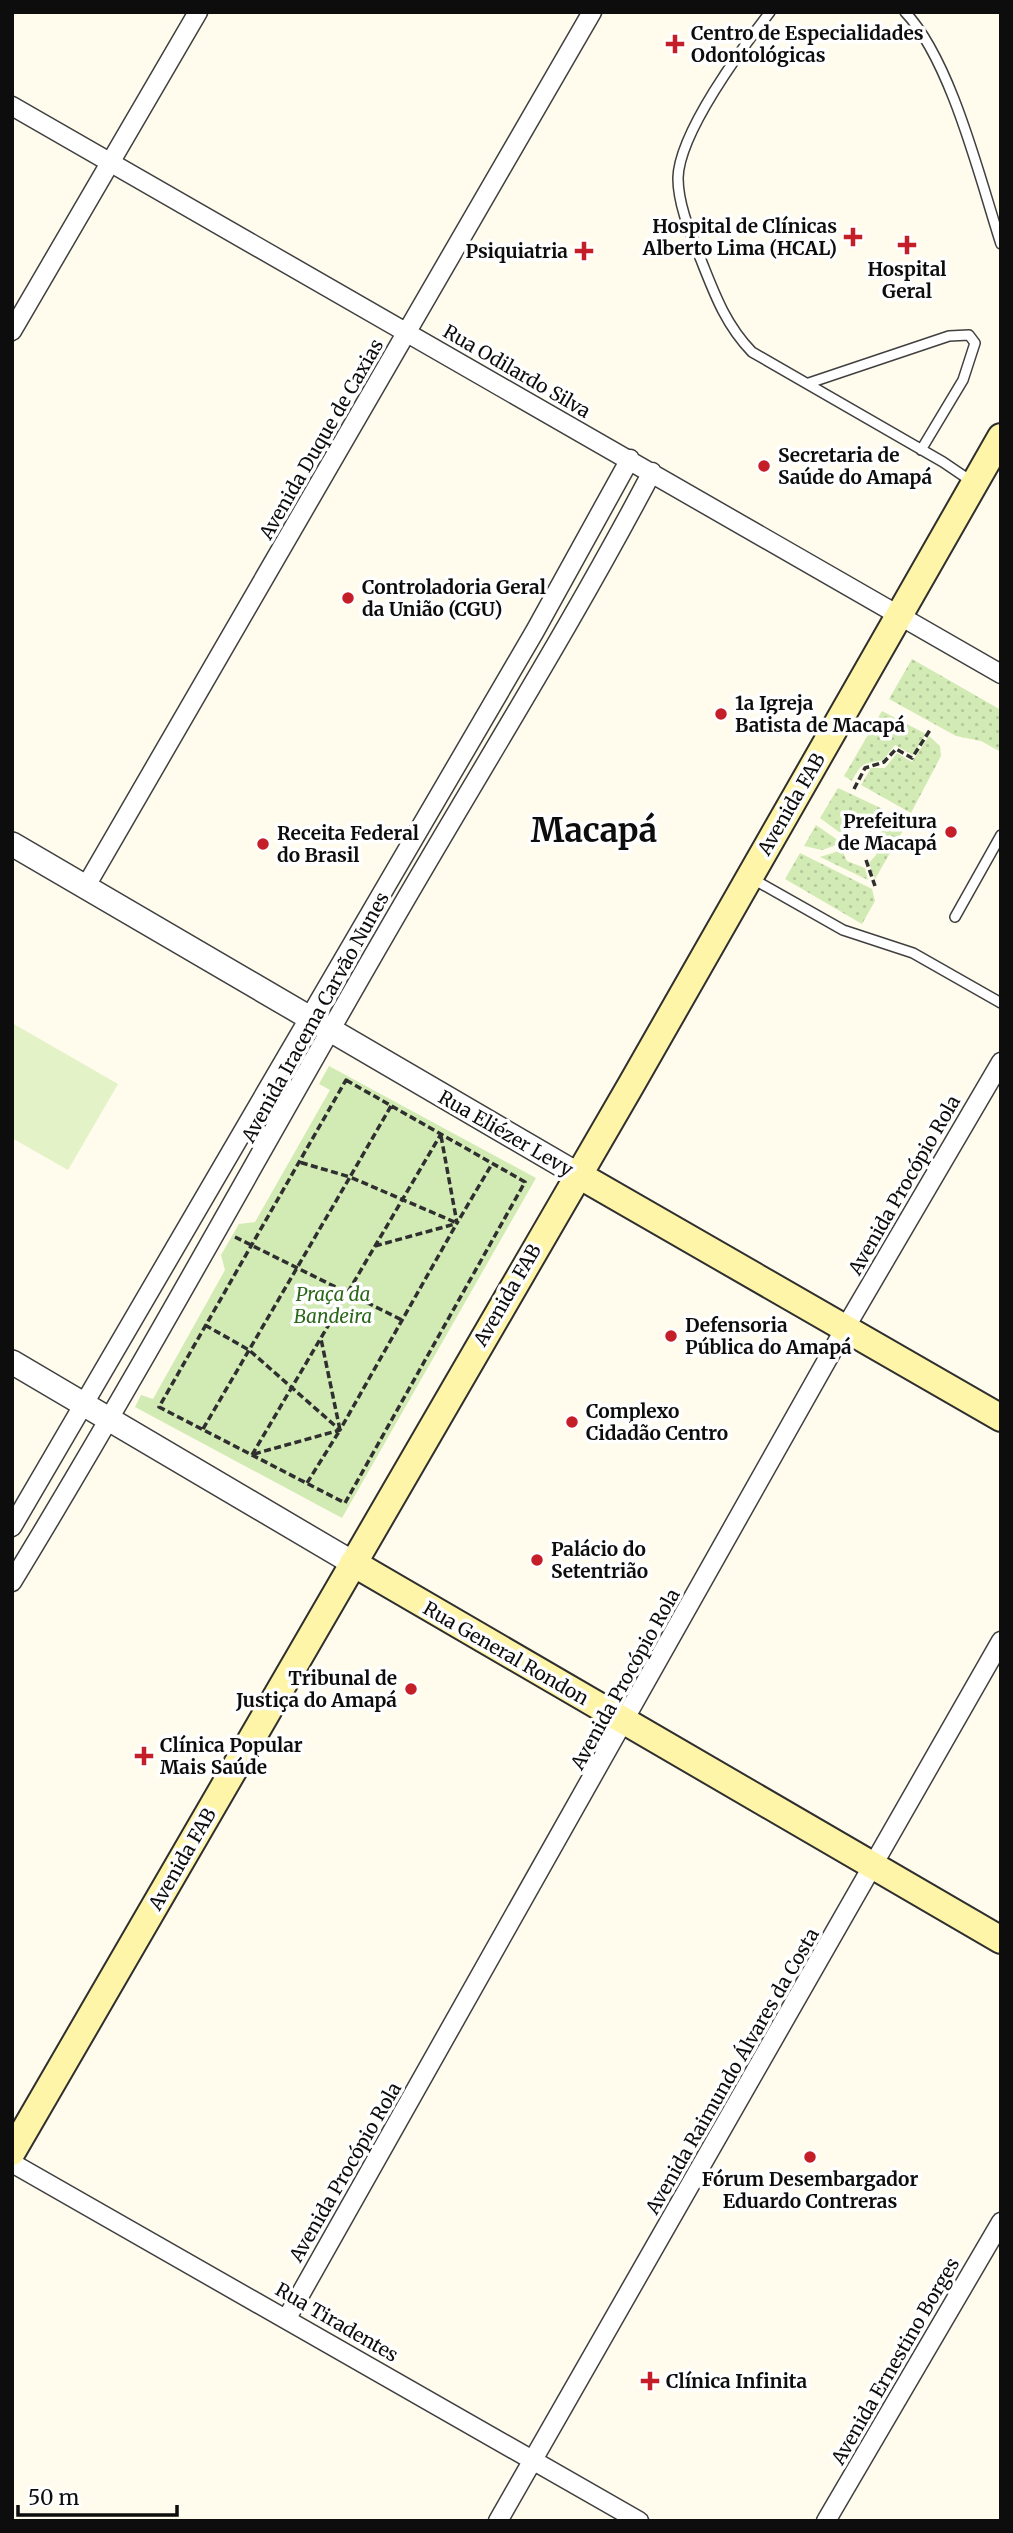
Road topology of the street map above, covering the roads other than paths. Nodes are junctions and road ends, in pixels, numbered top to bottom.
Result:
1 (198, 12) edge
2 (592, 12) edge
3 (770, 12) edge
4 (905, 12) edge
5 (12, 106) edge
6 (111, 164) junction
7 (1001, 244) edge
8 (12, 331) edge
9 (407, 332) junction
10 (808, 383) junction
11 (1001, 437) edge
12 (921, 450) junction
13 (630, 459) junction
14 (652, 472) junction
15 (974, 483) junction
16 (900, 616) junction
17 (1001, 674) edge
18 (1001, 835) edge
19 (12, 844) edge
20 (749, 877) junction
21 (86, 886) junction
22 (955, 917) dead end
23 (1001, 1003) edge
24 (307, 1017) junction
25 (331, 1031) junction
26 (1001, 1062) edge
27 (577, 1174) junction
28 (215, 1181) junction
29 (239, 1196) junction
30 (181, 1242) junction
31 (204, 1256) junction
32 (844, 1330) junction
33 (12, 1362) edge
34 (84, 1405) junction
35 (1001, 1418) edge
36 (109, 1420) junction
37 (12, 1527) edge
38 (353, 1563) junction
39 (12, 1582) edge
40 (1001, 1642) edge
41 (625, 1722) junction
42 (874, 1867) junction
43 (1001, 1940) edge
44 (12, 2152) edge
45 (12, 2163) edge
46 (1001, 2222) edge
47 (287, 2318) junction
48 (534, 2459) junction
49 (498, 2521) edge
50 (639, 2521) edge
51 (826, 2521) edge

1 - 6 street
2 - 9 street, Avenida Duque de Caxias
3 - 10 lane
4 - 7 lane
5 - 6 street, Rua Odilardo Silva
6 - 8 street
6 - 9 street, Rua Odilardo Silva
9 - 13 street, Rua Odilardo Silva
9 - 21 street, Avenida Duque de Caxias
10 - 12 lane
10 - 12 lane
11 - 15 main road, Avenida FAB
12 - 15 lane
13 - 14 street, Rua Odilardo Silva
13 - 24 street, Avenida Iracema Carvão Nunes
14 - 16 street, Rua Odilardo Silva
14 - 25 street, Avenida Iracema Carvão Nunes
15 - 16 main road, Avenida FAB
16 - 17 street, Rua Odilardo Silva
16 - 20 main road, Avenida FAB
18 - 22 lane
19 - 21 street, Rua Eliézer Levy
20 - 23 lane
20 - 27 main road, Avenida FAB
21 - 24 street, Rua Eliézer Levy
24 - 25 street, Rua Eliézer Levy
24 - 28 street, Avenida Iracema Carvão Nunes
25 - 27 street, Rua Eliézer Levy
25 - 29 street, Avenida Iracema Carvão Nunes
26 - 32 street, Avenida Procópio Rola
27 - 32 main road, Rua Eliézer Levy
27 - 38 main road, Avenida FAB
28 - 29 street
28 - 30 street, Avenida Iracema Carvão Nunes
29 - 31 street, Avenida Iracema Carvão Nunes
30 - 31 street
30 - 34 street, Avenida Iracema Carvão Nunes
31 - 36 street, Avenida Iracema Carvão Nunes
32 - 35 main road, Rua Eliézer Levy
32 - 41 street, Avenida Procópio Rola
33 - 34 street, Rua General Rondon
34 - 36 street, Rua General Rondon
34 - 37 street, Avenida Iracema Carvão Nunes
36 - 38 street, Rua General Rondon
36 - 39 street, Avenida Iracema Carvão Nunes
38 - 41 main road, Rua General Rondon
38 - 44 main road, Avenida FAB
40 - 42 street, Avenida Raimundo Álvares da Costa
41 - 42 main road, Rua General Rondon
41 - 47 street, Avenida Procópio Rola
42 - 43 main road, Rua General Rondon
42 - 48 street, Avenida Raimundo Álvares da Costa
45 - 47 street, Rua Tiradentes
46 - 51 street, Avenida Ernestino Borges
47 - 48 street, Rua Tiradentes
48 - 49 street, Avenida Raimundo Álvares da Costa
48 - 50 street, Rua Tiradentes

